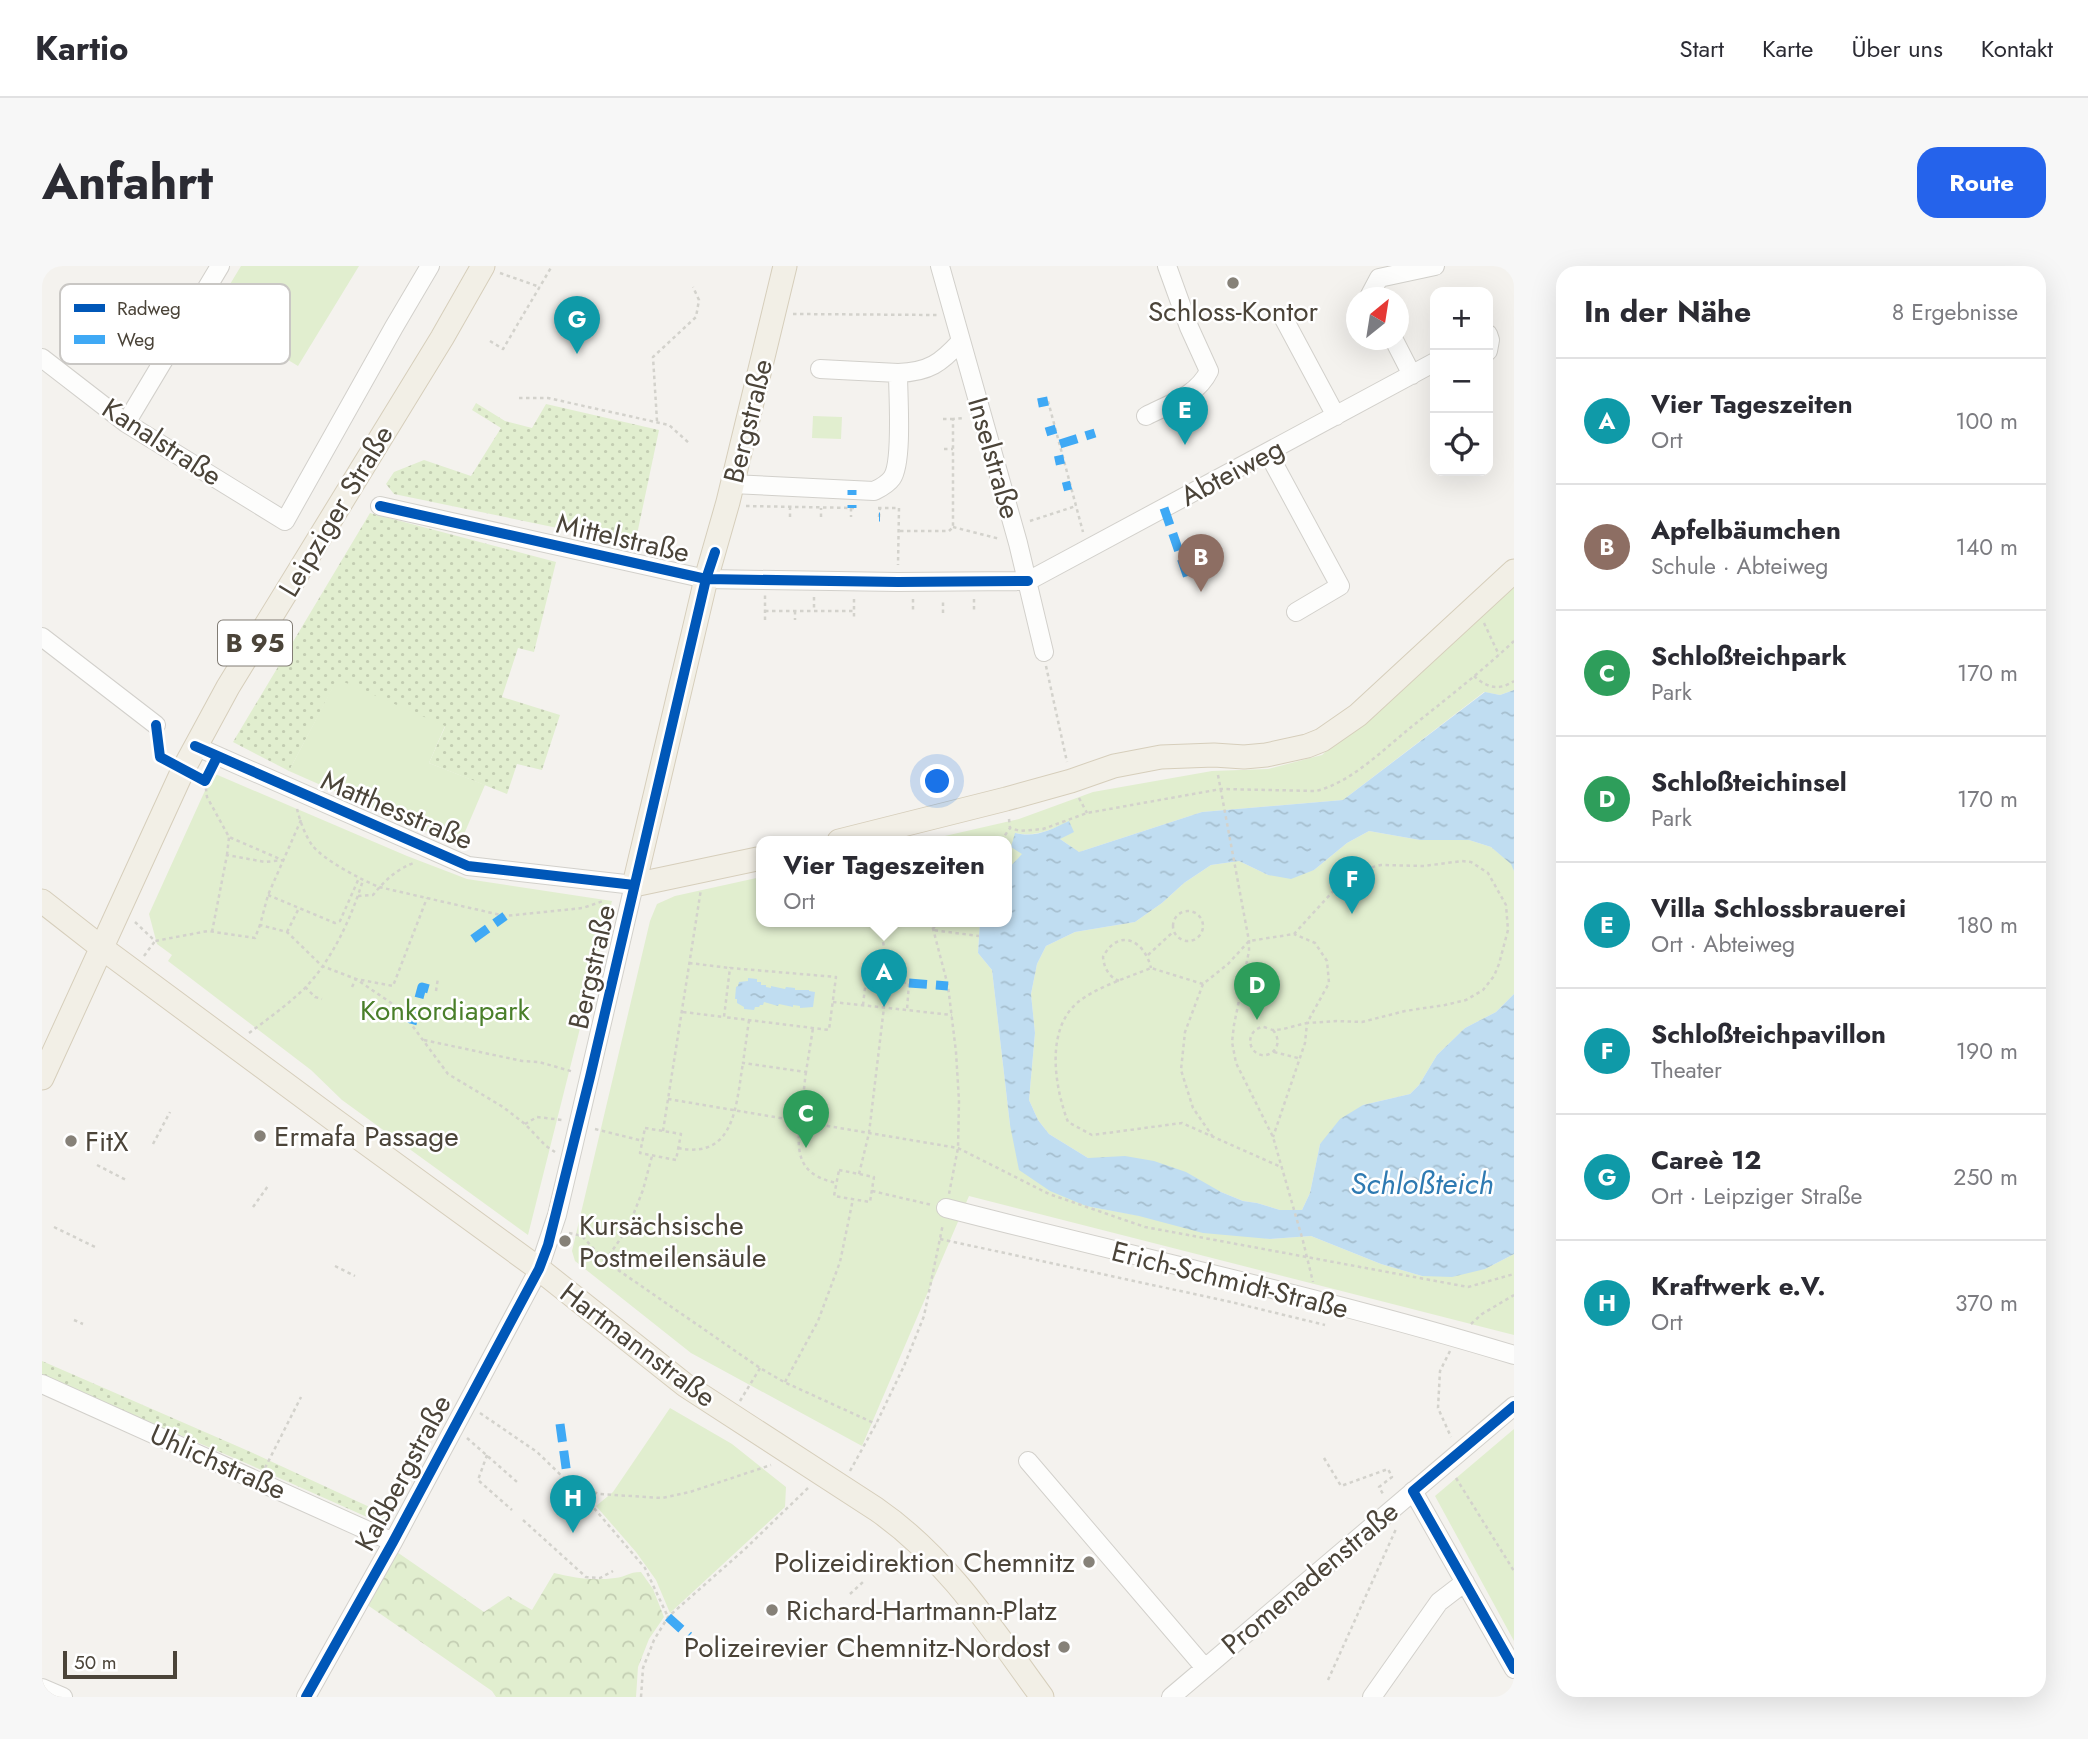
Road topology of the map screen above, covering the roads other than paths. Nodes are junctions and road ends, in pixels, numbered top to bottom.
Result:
1 (220, 266) edge
2 (430, 266) edge
3 (785, 266) edge
4 (940, 266) edge
5 (1167, 266) edge
6 (1435, 266) edge
7 (491, 269) edge
8 (209, 284) edge
9 (1374, 287) edge
10 (1284, 318) dead end
11 (961, 341) junction
12 (1399, 350) edge
13 (42, 358) edge
14 (161, 364) edge
15 (1430, 365) edge
16 (820, 369) dead end
17 (898, 373) junction
18 (1412, 375) junction
19 (1146, 416) dead end
20 (1336, 416) junction
21 (126, 423) junction
22 (1268, 453) junction
23 (732, 484) junction
24 (380, 506) dead end
25 (1514, 571) edge
26 (706, 579) junction
27 (1028, 581) junction
28 (1296, 612) dead end
29 (42, 637) edge
30 (1044, 652) road end
31 (156, 725) dead end
32 (195, 746) junction
33 (859, 836) edge
34 (756, 859) edge
35 (634, 885) junction
36 (42, 901) edge
37 (102, 948) junction
38 (42, 1078) edge
39 (946, 1208) road end
40 (539, 1269) junction
41 (1514, 1356) edge
42 (42, 1384) edge
43 (1514, 1406) edge
44 (1028, 1461) dead end
45 (1413, 1491) junction
46 (393, 1542) junction
47 (1465, 1582) junction
48 (1205, 1668) junction
49 (1514, 1669) edge
50 (42, 1688) edge
51 (63, 1697) edge
52 (306, 1697) edge
53 (1042, 1697) edge
54 (1171, 1697) edge
55 (1372, 1697) edge

1 - 8 street
2 - 21 street, Kanalstraße
3 - 23 main road, Bergstraße
4 - 11 street, Inselstraße
5 - 19 street
6 - 9 street
7 - 32 main road, Leipziger Straße / B 95
10 - 20 street
11 - 17 street
11 - 27 street, Inselstraße
12 - 18 street
13 - 21 street, Kanalstraße
14 - 21 street
15 - 18 street, Abteiweg
16 - 17 street
17 - 23 street
18 - 20 street, Abteiweg
20 - 22 street, Abteiweg
22 - 27 street, Abteiweg
22 - 28 street
23 - 26 main road, Bergstraße
24 - 26 street, Mittelstraße
25 - 33 main road
26 - 27 street, Mittelstraße
26 - 35 main road, Bergstraße
27 - 30 street, Inselstraße
29 - 31 street
32 - 35 street, Matthesstraße
32 - 37 main road, Leipziger Straße / B 95
34 - 35 main road
35 - 40 street, Bergstraße
36 - 37 main road, Hartmannstraße
37 - 38 main road, B 95
37 - 40 main road, Hartmannstraße
39 - 41 street, Erich-Schmidt-Straße
40 - 46 street, Kaßbergstraße
40 - 53 main road, Hartmannstraße
42 - 46 street, Uhlichstraße
43 - 45 street, Promenadenstraße
44 - 48 street
45 - 47 street
45 - 48 street, Promenadenstraße
46 - 52 street, Kaßbergstraße
47 - 49 street
47 - 55 street
48 - 54 street, Promenadenstraße
50 - 51 street

